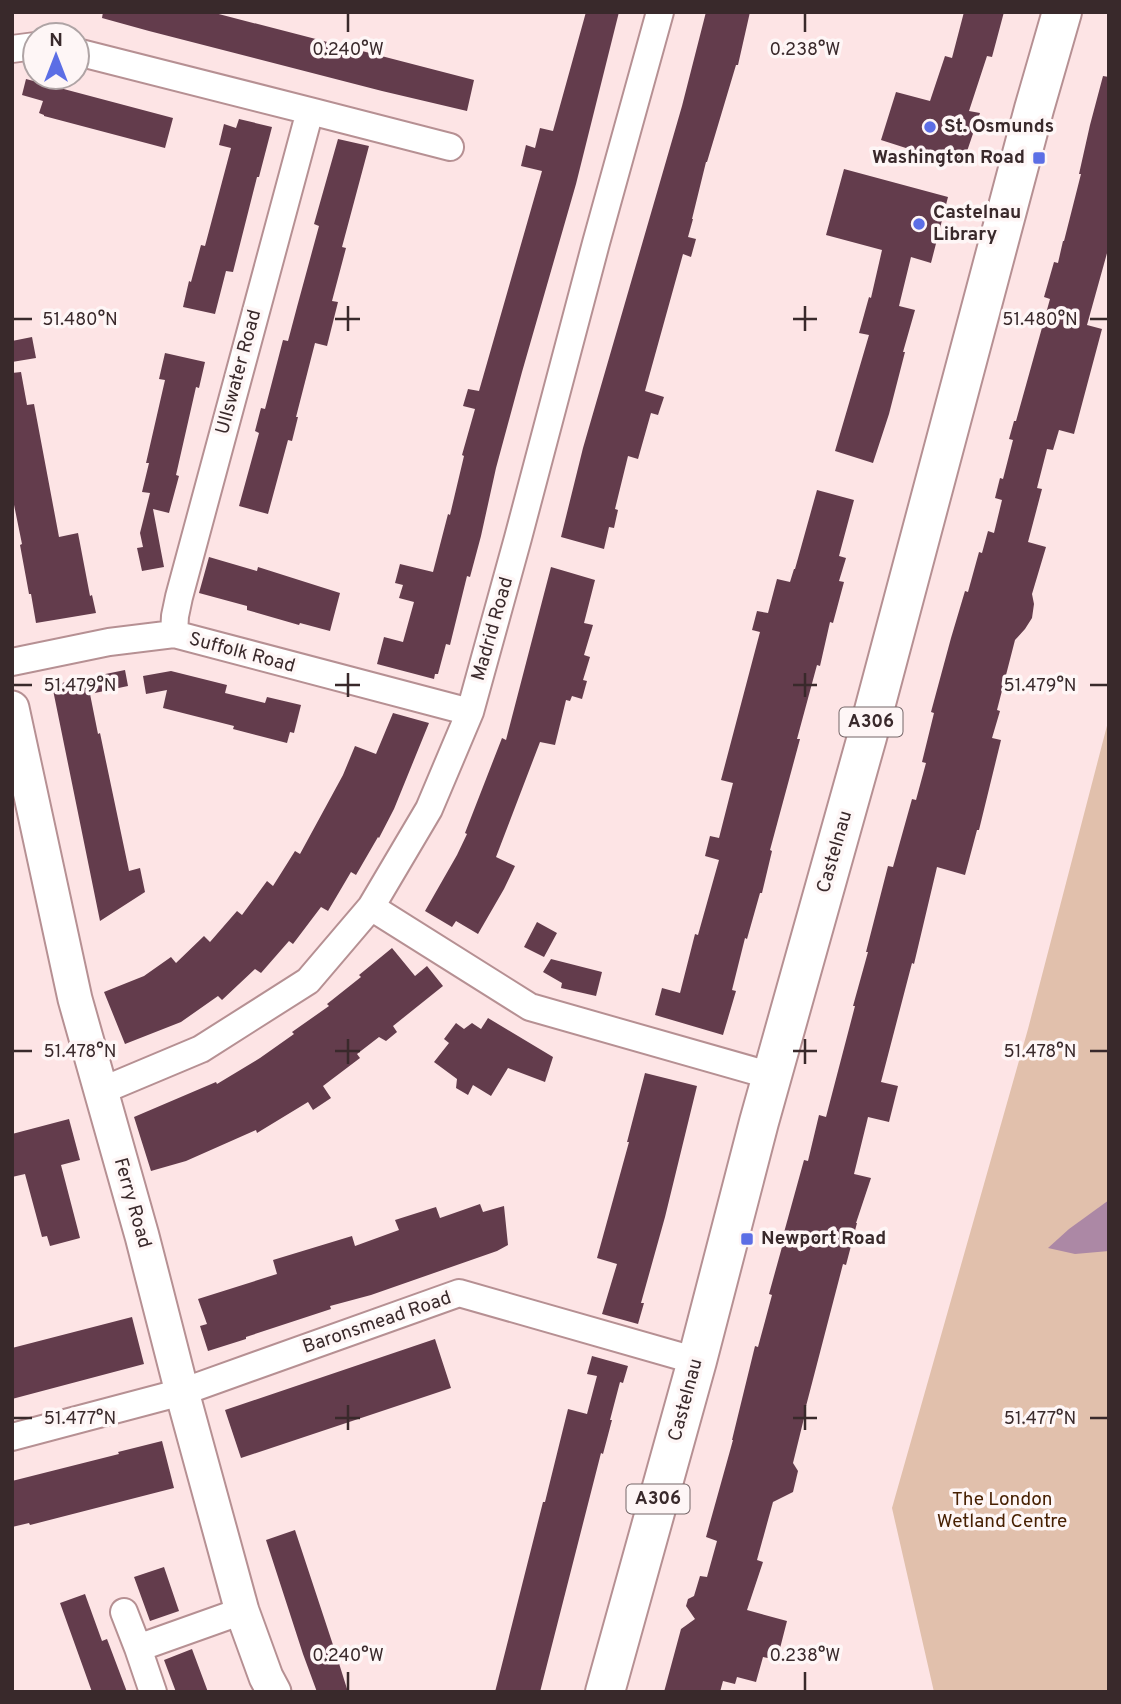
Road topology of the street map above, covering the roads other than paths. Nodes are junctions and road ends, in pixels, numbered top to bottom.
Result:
1 (660, 12) edge
2 (1062, 12) edge
3 (91, 56) edge
4 (310, 111) junction
5 (450, 147) dead end
6 (174, 634) junction
7 (12, 662) edge
8 (12, 708) edge
9 (470, 712) junction
10 (371, 907) junction
11 (772, 1076) junction
12 (101, 1091) junction
13 (697, 1361) junction
14 (181, 1392) junction
15 (12, 1437) edge
16 (242, 1611) junction
17 (124, 1612) dead end
18 (138, 1648) junction
19 (153, 1692) edge
20 (274, 1692) edge
21 (605, 1692) edge

1 - 9 street, Madrid Road
2 - 11 main road, Castelnau / A306
3 - 4 street
4 - 5 street
4 - 6 street, Ullswater Road
6 - 7 street, Suffolk Road
6 - 9 street, Suffolk Road
8 - 12 street, Ferry Road
9 - 10 street, Madrid Road
10 - 11 street
10 - 12 street, Madrid Road
11 - 13 main road, Castelnau / A306
12 - 14 street, Ferry Road
13 - 14 street, Baronsmead Road
13 - 21 main road, Castelnau / A306
14 - 15 street, Baronsmead Road
14 - 16 street, Ferry Road
16 - 18 street
16 - 20 street, Ferry Road
17 - 18 street
18 - 19 street

